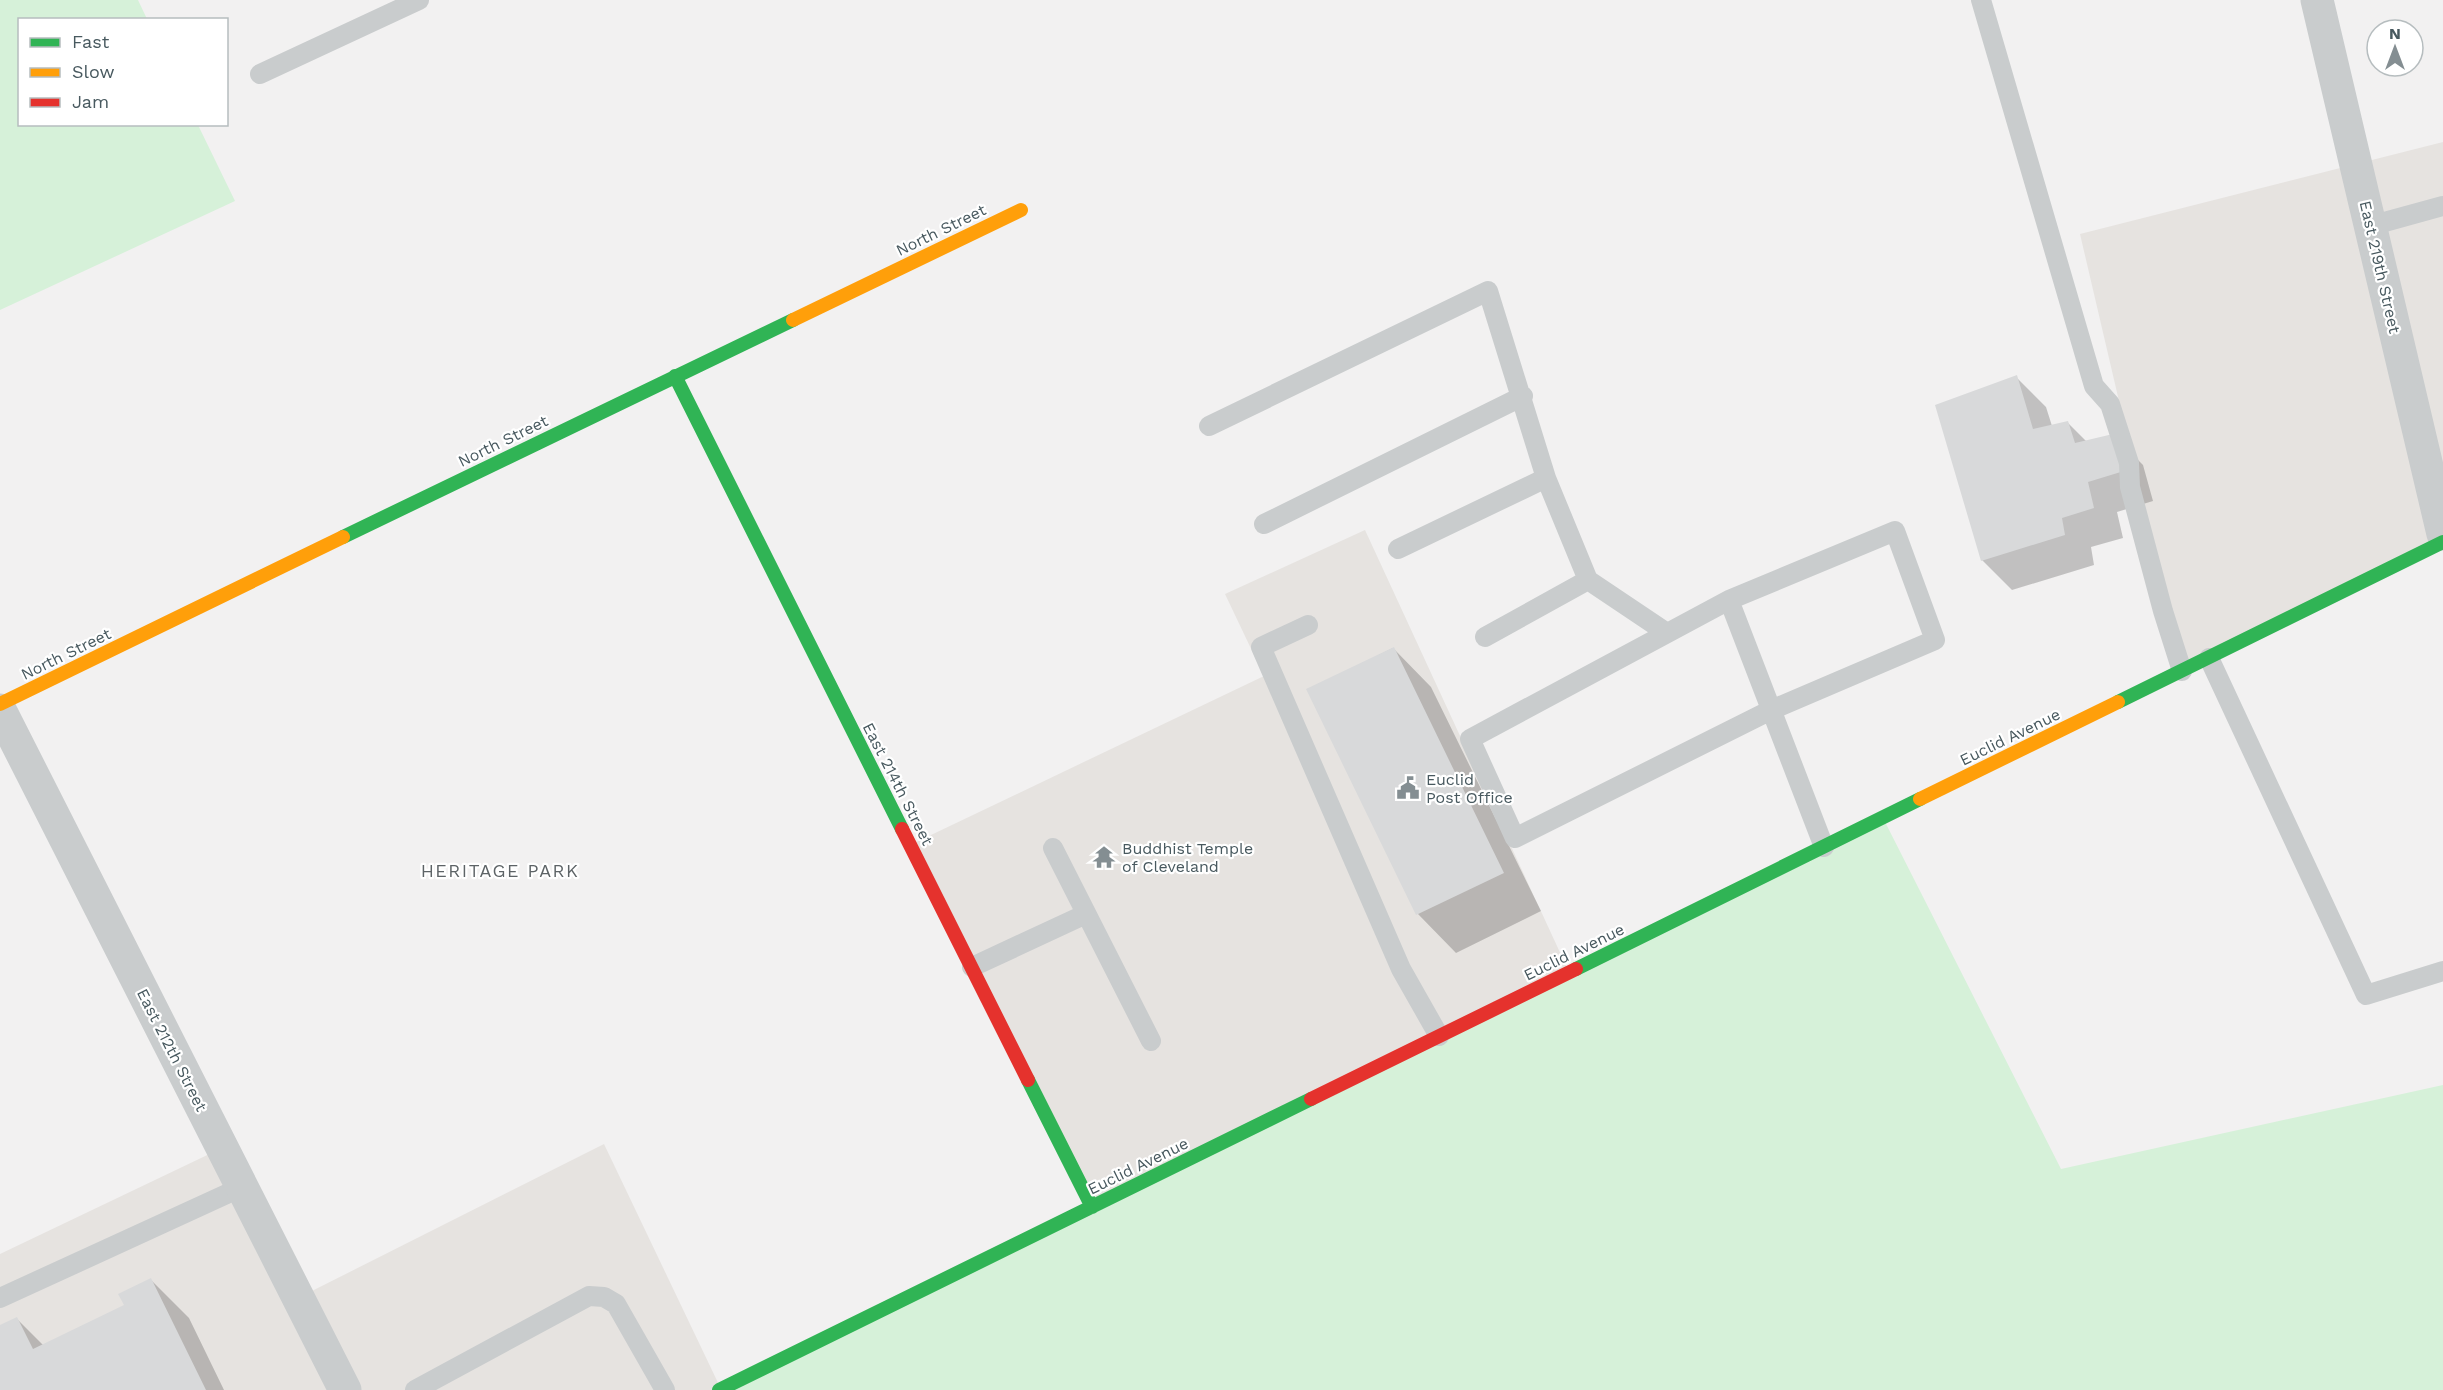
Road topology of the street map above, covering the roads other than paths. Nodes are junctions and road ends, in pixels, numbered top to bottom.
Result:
1 (419, 0) edge
2 (1981, 0) edge
3 (2317, 0) edge
4 (260, 74) dead end
5 (2443, 206) edge
6 (1021, 210) dead end
7 (2370, 226) junction
8 (675, 376) junction
9 (1523, 396) junction
10 (1209, 426) dead end
11 (1546, 478) junction
12 (1264, 524) dead end
13 (2443, 534) edge
14 (2443, 542) edge
15 (1398, 549) dead end
16 (1588, 580) junction
17 (1729, 600) junction
18 (1308, 626) dead end
19 (1667, 633) junction
20 (1485, 638) dead end
21 (2209, 658) junction
22 (2182, 671) junction
23 (0, 704) edge
24 (0, 710) edge
25 (1771, 710) junction
26 (1824, 847) junction
27 (1053, 848) dead end
28 (1086, 915) junction
29 (972, 967) junction
30 (2443, 971) edge
31 (1439, 1036) junction
32 (1150, 1041) dead end
33 (242, 1187) junction
34 (1092, 1207) junction
35 (0, 1298) edge
36 (345, 1390) edge
37 (415, 1390) edge
38 (664, 1390) edge
39 (719, 1390) edge

1 - 4 lane
2 - 22 lane
3 - 7 street, East 219th Street
5 - 7 lane
6 - 8 street, North Street
7 - 13 street, East 219th Street
8 - 23 street, North Street
8 - 29 street, East 214th Street
9 - 10 lane
9 - 11 lane
9 - 12 lane
11 - 15 lane
11 - 16 lane
14 - 21 street, Euclid Avenue
16 - 19 lane
16 - 20 lane
17 - 19 lane
17 - 25 lane
17 - 25 lane
18 - 31 lane
19 - 25 lane
21 - 22 street, Euclid Avenue
21 - 30 lane
22 - 26 street, Euclid Avenue
24 - 33 street, East 212th Street
25 - 26 lane
26 - 31 street, Euclid Avenue
27 - 28 lane
28 - 29 lane
28 - 32 lane
29 - 34 street, East 214th Street
31 - 34 street, Euclid Avenue
33 - 35 lane
33 - 36 street, East 212th Street
34 - 39 street, Euclid Avenue
37 - 38 lane

